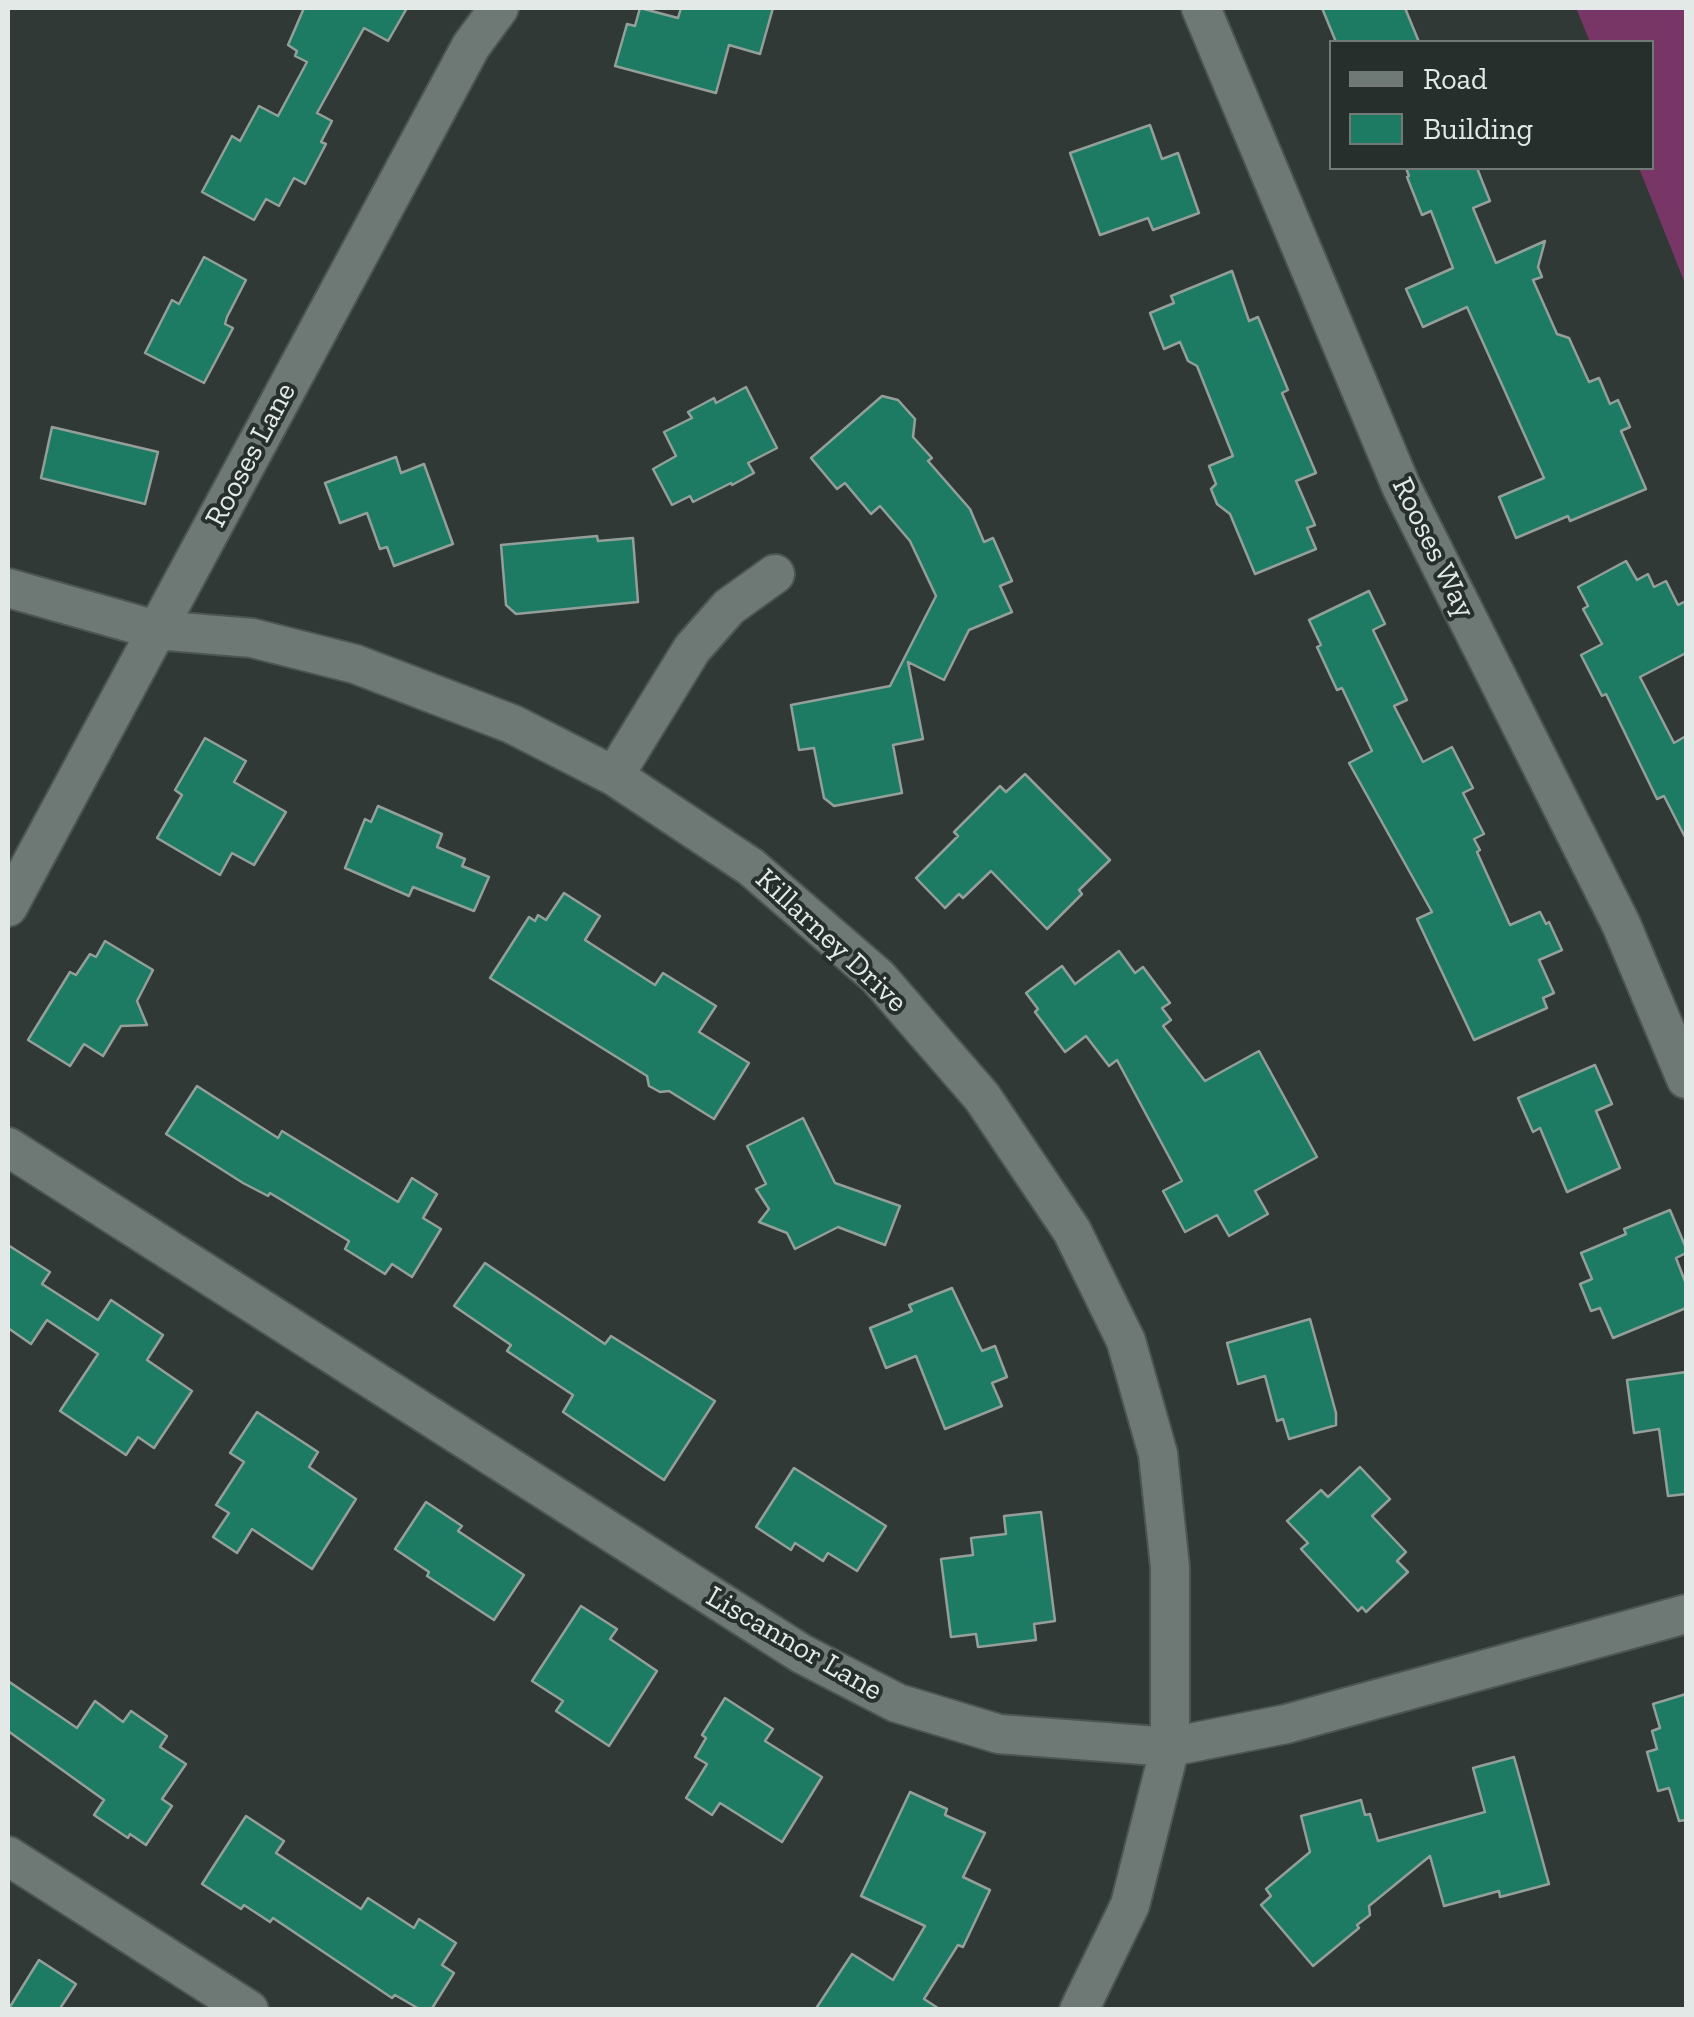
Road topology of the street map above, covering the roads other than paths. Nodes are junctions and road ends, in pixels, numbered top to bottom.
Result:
1 (500, 8) edge
2 (1202, 8) edge
3 (774, 574) dead end
4 (8, 588) edge
5 (156, 630) junction
6 (614, 776) junction
7 (8, 907) edge
8 (1686, 1079) edge
9 (8, 1147) edge
10 (1686, 1614) edge
11 (1170, 1747) junction
12 (8, 1856) edge
13 (249, 2010) edge
14 (1079, 2010) edge

1 - 5 street, Rooses Lane
2 - 8 street, Rooses Way
3 - 6 street
4 - 5 street, Killarney Drive
5 - 6 street, Killarney Drive
5 - 7 street, Rooses Lane
6 - 11 street, Killarney Drive
9 - 11 street, Liscannor Lane
10 - 11 street, Liscannor Lane
11 - 14 street, Killarney Drive
12 - 13 street

